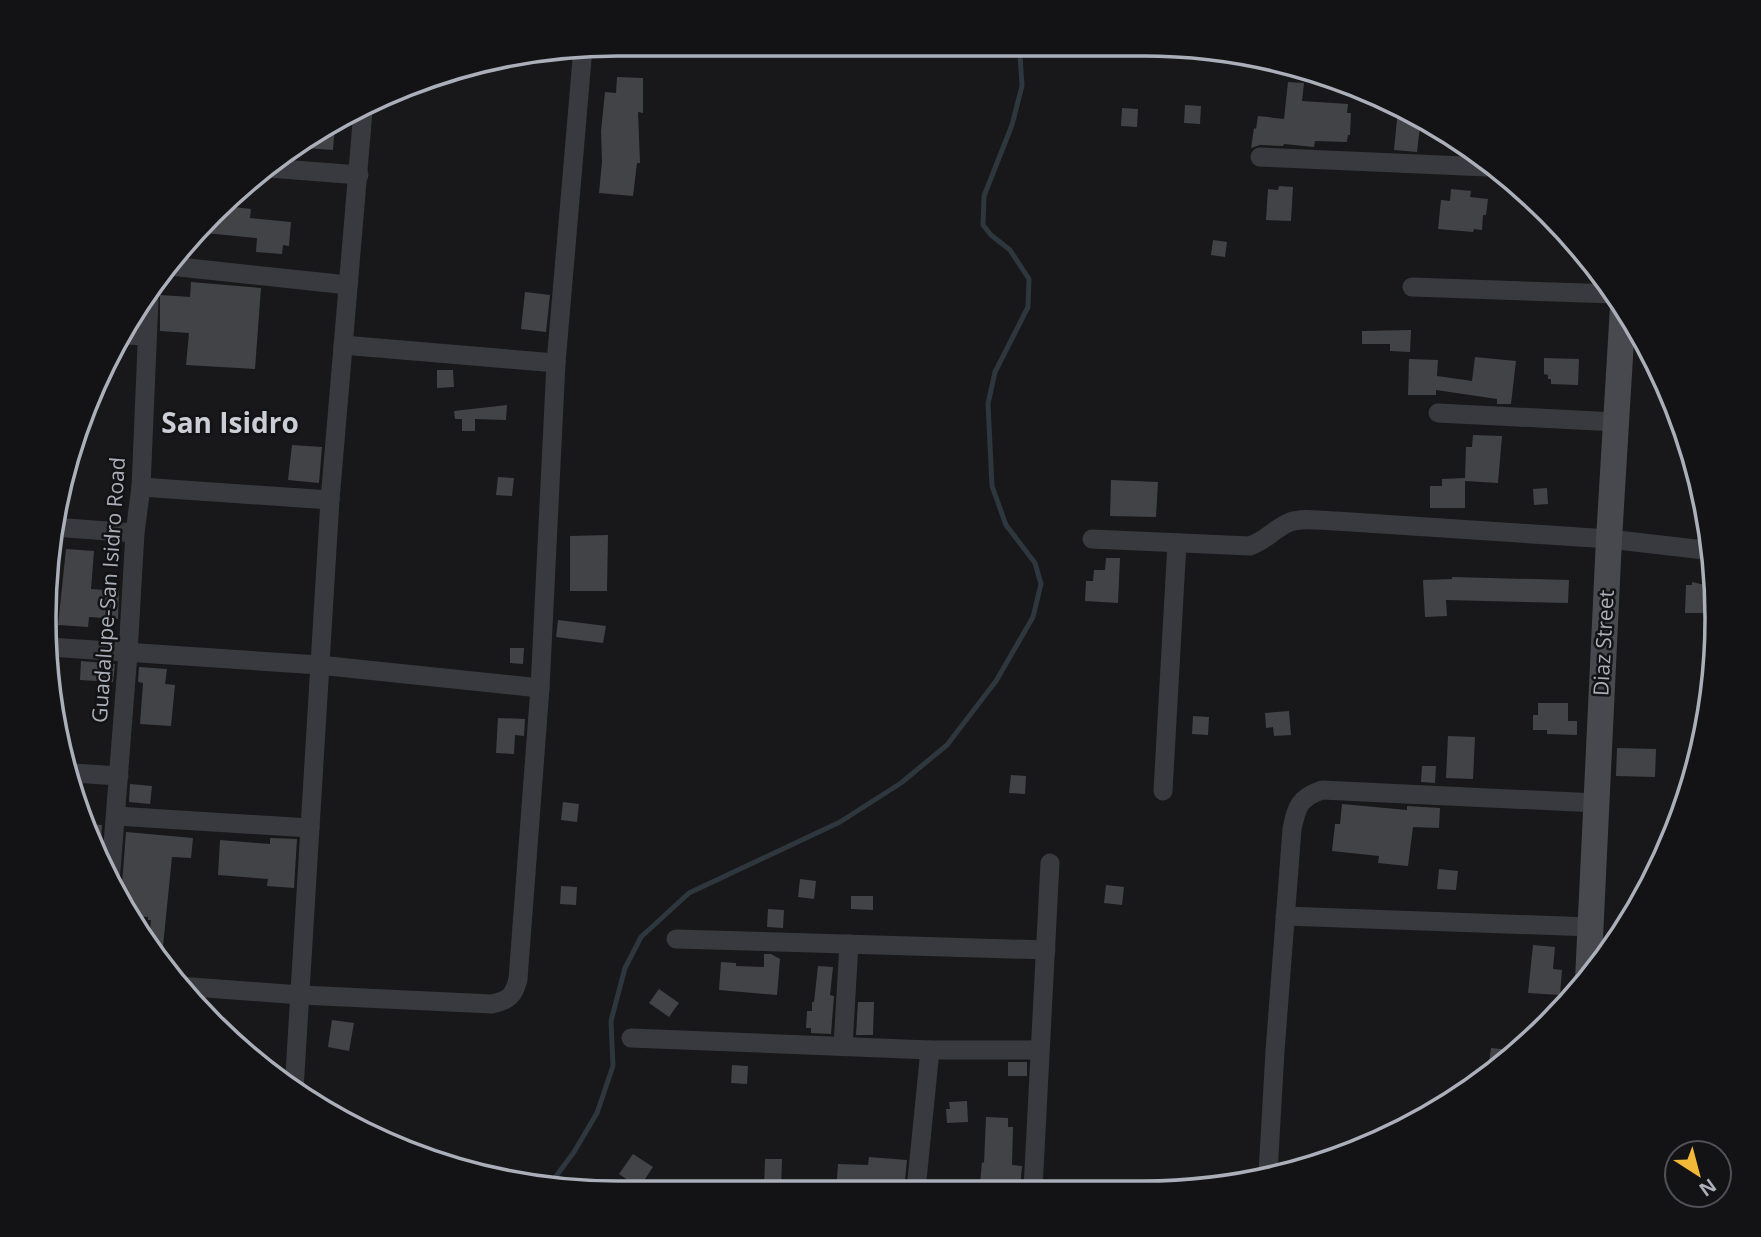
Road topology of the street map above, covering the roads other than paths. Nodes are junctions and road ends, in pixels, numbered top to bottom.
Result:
1 (582, 57) edge
2 (363, 118) edge
3 (1260, 157) dead end
4 (1477, 167) edge
5 (282, 168) edge
6 (359, 175) junction
7 (180, 267) edge
8 (348, 285) junction
9 (1412, 287) dead end
10 (1601, 294) edge
11 (142, 319) edge
12 (1622, 324) edge
13 (137, 336) edge
14 (343, 345) junction
15 (556, 363) junction
16 (1438, 413) dead end
17 (1616, 422) junction
18 (141, 487) junction
19 (330, 500) junction
20 (64, 528) edge
21 (135, 533) junction
22 (1092, 539) dead end
23 (1609, 539) junction
24 (1177, 543) junction
25 (1700, 550) edge
26 (57, 648) edge
27 (128, 653) junction
28 (319, 665) junction
29 (540, 688) junction
30 (78, 773) edge
31 (119, 776) junction
32 (1163, 791) dead end
33 (1597, 803) junction
34 (116, 816) junction
35 (310, 828) junction
36 (112, 862) edge
37 (1050, 863) dead end
38 (1285, 916) junction
39 (1591, 927) junction
40 (676, 939) dead end
41 (849, 944) junction
42 (1046, 950) junction
43 (1589, 961) edge
44 (194, 987) edge
45 (301, 995) junction
46 (631, 1038) dead end
47 (843, 1046) junction
48 (930, 1050) junction
49 (1041, 1050) junction
50 (295, 1078) edge
51 (1268, 1166) edge
52 (917, 1181) edge
53 (1033, 1181) edge

1 - 15 street
2 - 6 street
3 - 4 street
5 - 6 street
6 - 8 street
7 - 8 street
8 - 14 street
9 - 10 street
11 - 13 street, Guadalupe-San Isidro Road
12 - 17 main road, Diaz Street
13 - 18 street, Guadalupe-San Isidro Road
14 - 15 street
14 - 19 street
15 - 29 street
16 - 17 street
17 - 23 main road, Diaz Street
18 - 19 street
18 - 21 street, Guadalupe-San Isidro Road
19 - 28 street
20 - 21 street
21 - 27 street, Guadalupe-San Isidro Road
22 - 24 street
23 - 24 street
23 - 25 street
23 - 33 main road, Diaz Street
24 - 32 street
26 - 27 street
27 - 28 street
27 - 31 street, Guadalupe-San Isidro Road
28 - 29 street
28 - 35 street
29 - 45 street
30 - 31 street
31 - 34 street, Guadalupe-San Isidro Road
33 - 38 street
33 - 39 main road, Diaz Street
34 - 35 street
34 - 36 street, Guadalupe-San Isidro Road
35 - 45 street
37 - 42 street
38 - 39 street
38 - 51 street
39 - 43 main road, Diaz Street
40 - 41 street
41 - 42 street
41 - 47 street
42 - 49 street
44 - 45 street
45 - 50 street
46 - 47 street
47 - 48 street
48 - 49 street
48 - 52 street
49 - 53 street

